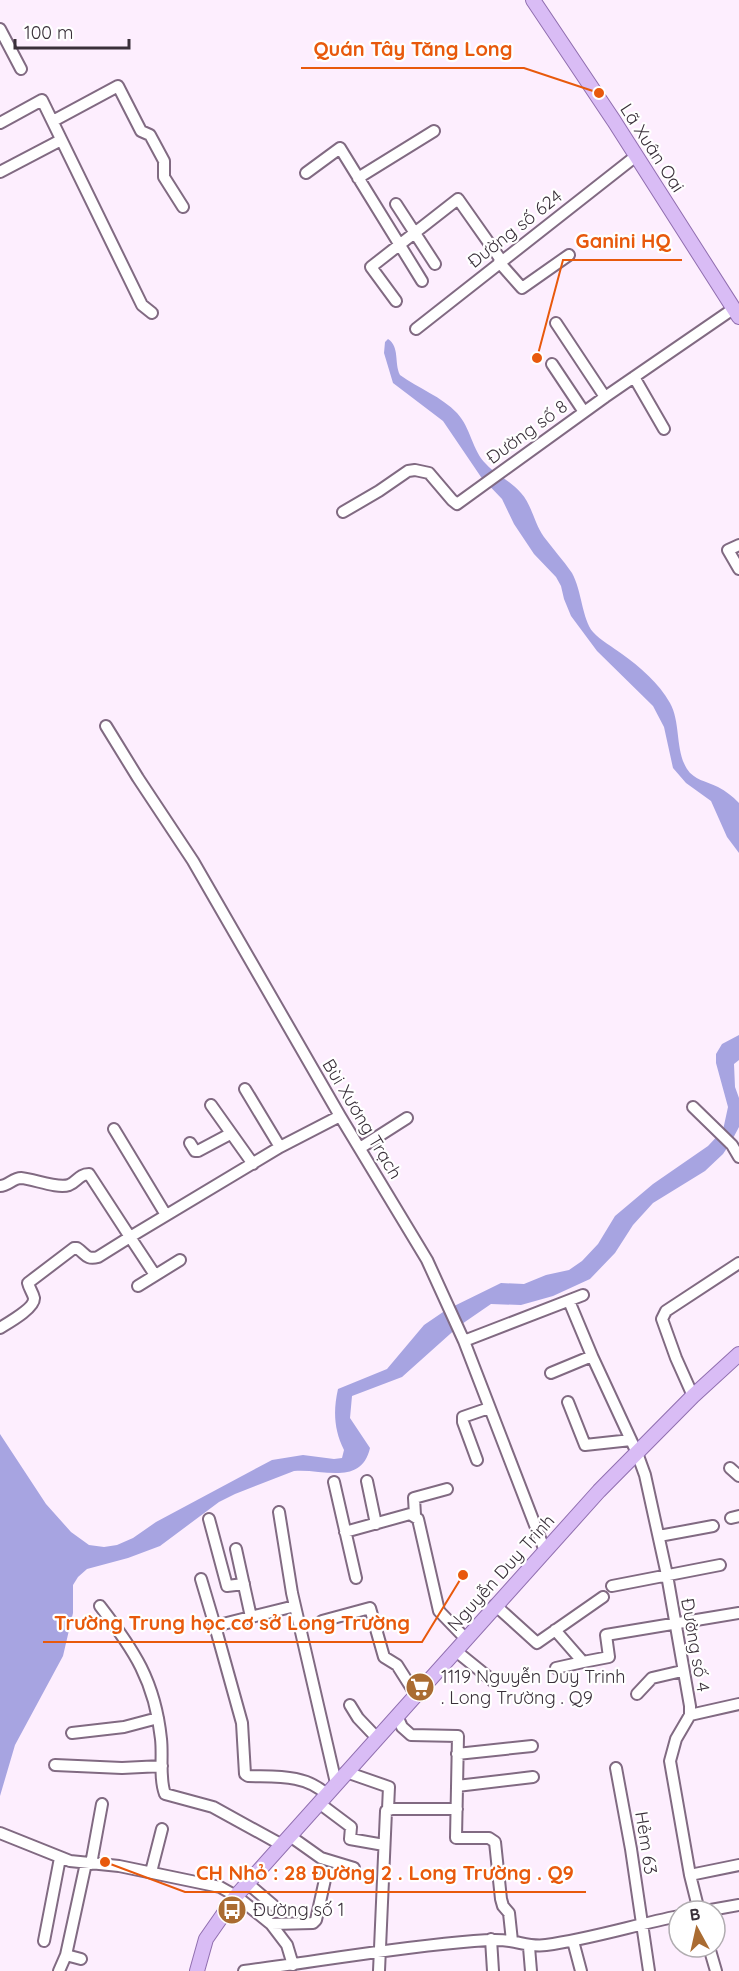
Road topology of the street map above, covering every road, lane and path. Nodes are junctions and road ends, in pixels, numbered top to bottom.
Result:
1 (533, 0) edge
2 (0, 29) edge
3 (21, 69) dead end
4 (53, 121) junction
5 (0, 123) edge
6 (434, 131) dead end
7 (61, 140) junction
8 (636, 156) junction
9 (0, 172) edge
10 (306, 173) dead end
11 (358, 178) junction
12 (396, 204) dead end
13 (183, 207) dead end
14 (414, 233) junction
15 (398, 245) junction
16 (569, 255) dead end
17 (500, 261) junction
18 (435, 264) dead end
19 (422, 281) dead end
20 (396, 301) dead end
21 (152, 313) dead end
22 (736, 313) edge
23 (556, 323) dead end
24 (416, 329) dead end
25 (552, 364) dead end
26 (634, 377) junction
27 (605, 397) junction
28 (584, 412) junction
29 (664, 429) dead end
30 (343, 512) dead end
31 (739, 545) edge
32 (739, 569) edge
33 (106, 726) dead end
34 (245, 1089) dead end
35 (211, 1105) dead end
36 (693, 1107) dead end
37 (340, 1116) junction
38 (407, 1118) dead end
39 (114, 1129) dead end
40 (231, 1134) junction
41 (190, 1143) dead end
42 (280, 1147) junction
43 (360, 1148) junction
44 (735, 1151) edge
45 (253, 1164) junction
46 (0, 1186) edge
47 (166, 1215) junction
48 (130, 1237) junction
49 (180, 1260) dead end
50 (739, 1263) edge
51 (155, 1275) junction
52 (138, 1286) dead end
53 (583, 1294) dead end
54 (569, 1301) junction
55 (0, 1328) edge
56 (462, 1337) junction
57 (739, 1354) edge
58 (592, 1356) junction
59 (551, 1373) dead end
60 (693, 1396) junction
61 (568, 1402) dead end
62 (489, 1408) junction
63 (634, 1446) junction
64 (477, 1460) dead end
65 (730, 1468) dead end
66 (739, 1476) edge
67 (367, 1481) dead end
68 (333, 1482) dead end
69 (447, 1489) dead end
70 (279, 1512) dead end
71 (415, 1515) junction
72 (209, 1519) dead end
73 (376, 1524) junction
74 (713, 1526) dead end
75 (345, 1532) junction
76 (659, 1536) junction
77 (236, 1549) dead end
78 (544, 1551) junction
79 (720, 1565) dead end
80 (667, 1575) junction
81 (356, 1578) dead end
82 (201, 1579) dead end
83 (244, 1584) junction
84 (612, 1586) dead end
85 (603, 1597) dead end
86 (495, 1605) junction
87 (99, 1606) dead end
88 (295, 1606) junction
89 (739, 1613) edge
90 (251, 1617) junction
91 (322, 1621) dead end
92 (675, 1624) junction
93 (215, 1626) junction
94 (555, 1630) junction
95 (466, 1639) junction
96 (456, 1651) junction
97 (583, 1662) junction
98 (556, 1668) dead end
99 (682, 1671) junction
100 (493, 1681) dead end
101 (637, 1694) dead end
102 (416, 1695) junction
103 (739, 1704) edge
104 (350, 1705) dead end
105 (690, 1714) junction
106 (397, 1716) junction
107 (158, 1718) junction
108 (72, 1733) dead end
109 (377, 1738) junction
110 (532, 1746) dead end
111 (457, 1754) junction
112 (55, 1765) dead end
113 (162, 1766) junction
114 (616, 1768) dead end
115 (346, 1773) junction
116 (533, 1777) dead end
117 (336, 1783) junction
118 (457, 1786) junction
119 (322, 1799) junction
120 (102, 1804) dead end
121 (388, 1809) junction
122 (457, 1809) junction
123 (162, 1829) dead end
124 (0, 1833) edge
125 (286, 1841) junction
126 (384, 1845) junction
127 (60, 1858) junction
128 (88, 1864) junction
129 (739, 1865) edge
130 (354, 1868) dead end
131 (151, 1872) junction
132 (326, 1875) dead end
133 (690, 1875) junction
134 (247, 1883) junction
135 (236, 1896) junction
136 (696, 1899) edge
137 (273, 1905) dead end
138 (667, 1919) edge
139 (271, 1924) junction
140 (641, 1924) junction
141 (491, 1939) junction
142 (44, 1941) dead end
143 (512, 1941) junction
144 (573, 1941) junction
145 (529, 1947) junction
146 (379, 1952) junction
147 (66, 1955) junction
148 (81, 1959) dead end
149 (293, 1965) junction
150 (307, 1967) edge
151 (646, 1970) edge
152 (59, 1971) edge
153 (197, 1971) edge
154 (202, 1971) edge
155 (244, 1971) edge
156 (379, 1971) edge
157 (493, 1971) edge
158 (531, 1971) edge
159 (581, 1971) edge

1 - 8 main road, Lã Xuân Oai
2 - 3 street
4 - 5 street
4 - 7 street
4 - 13 street
6 - 11 street
7 - 9 street
7 - 21 street
8 - 17 street, Đường số 624
8 - 22 main road, Lã Xuân Oai
10 - 11 street
11 - 15 street
12 - 14 street
14 - 15 street
14 - 17 street
14 - 18 street
15 - 19 street
15 - 20 street
16 - 17 street
17 - 24 street, Đường số 624
22 - 26 street, Đường số 8
23 - 27 street
25 - 28 street
26 - 27 street, Đường số 8
26 - 29 street
27 - 28 street, Đường số 8
28 - 30 street, Đường số 8
31 - 32 street
33 - 37 street, Bùi Xương Trạch
34 - 42 street
35 - 40 street
36 - 44 street
37 - 42 street
37 - 43 street, Bùi Xương Trạch
38 - 43 street
39 - 47 street
40 - 41 street
40 - 45 street
42 - 45 street
43 - 56 street, Bùi Xương Trạch
45 - 47 street
46 - 48 street
47 - 48 street
48 - 51 street
48 - 55 street
49 - 51 street
50 - 60 street
51 - 52 street
53 - 54 street
54 - 56 street
54 - 58 street, Đường số 4
56 - 62 street, Bùi Xương Trạch
57 - 60 main road, Nguyễn Duy Trinh
58 - 59 street
58 - 63 street, Đường số 4
60 - 63 main road, Nguyễn Duy Trinh
61 - 63 street
62 - 64 street
62 - 78 street, Bùi Xương Trạch
63 - 76 street, Đường số 4
63 - 78 main road, Nguyễn Duy Trinh
65 - 66 street
67 - 73 street
68 - 75 street
69 - 71 street
70 - 88 street
71 - 73 street
71 - 95 street
72 - 83 street
73 - 75 street
74 - 76 street
75 - 81 street
76 - 80 street, Đường số 4
77 - 83 street
78 - 86 main road, Nguyễn Duy Trinh
79 - 80 street
80 - 84 street
80 - 92 street, Đường số 4
82 - 93 street
83 - 90 street
85 - 94 street
86 - 94 street
86 - 95 main road, Nguyễn Duy Trinh
87 - 107 street
88 - 90 street
88 - 117 street
89 - 92 street
90 - 93 street
91 - 102 street
92 - 97 street
92 - 99 street, Đường số 4
93 - 119 street
94 - 97 street
95 - 96 main road, Nguyễn Duy Trinh
96 - 100 street
96 - 102 main road, Nguyễn Duy Trinh
97 - 98 street
99 - 101 street
99 - 105 street, Đường số 4
102 - 106 main road, Nguyễn Duy Trinh
103 - 105 street
104 - 109 street
105 - 133 street, Đường số 4
106 - 109 main road, Nguyễn Duy Trinh
106 - 111 street
107 - 108 street
107 - 113 street
109 - 115 main road, Nguyễn Duy Trinh
110 - 111 street
111 - 118 street
112 - 113 street
113 - 125 street
114 - 140 street, Hẻm 63
115 - 117 main road, Nguyễn Duy Trinh
115 - 121 street
116 - 118 street
117 - 119 main road, Nguyễn Duy Trinh
118 - 122 street
119 - 125 main road, Nguyễn Duy Trinh
119 - 126 street
120 - 128 street
121 - 122 street
121 - 126 street
122 - 143 street
123 - 131 street
124 - 127 street
125 - 130 street
125 - 134 main road, Nguyễn Duy Trinh
126 - 146 street
127 - 128 street
127 - 142 street
128 - 131 street
128 - 147 street
129 - 133 street
131 - 135 street
132 - 139 street
133 - 136 street, Đường số 4
134 - 135 main road, Nguyễn Duy Trinh
134 - 137 street
135 - 139 street
135 - 153 main road, Nguyễn Duy Trinh
138 - 140 street
139 - 149 street
140 - 144 street
140 - 151 street, Hẻm 63
141 - 143 street
141 - 146 street
141 - 157 street
143 - 145 street
144 - 145 street
144 - 159 street
145 - 158 street
146 - 150 street
146 - 156 street
147 - 148 street
147 - 152 street
149 - 150 street
149 - 155 street
153 - 154 street

